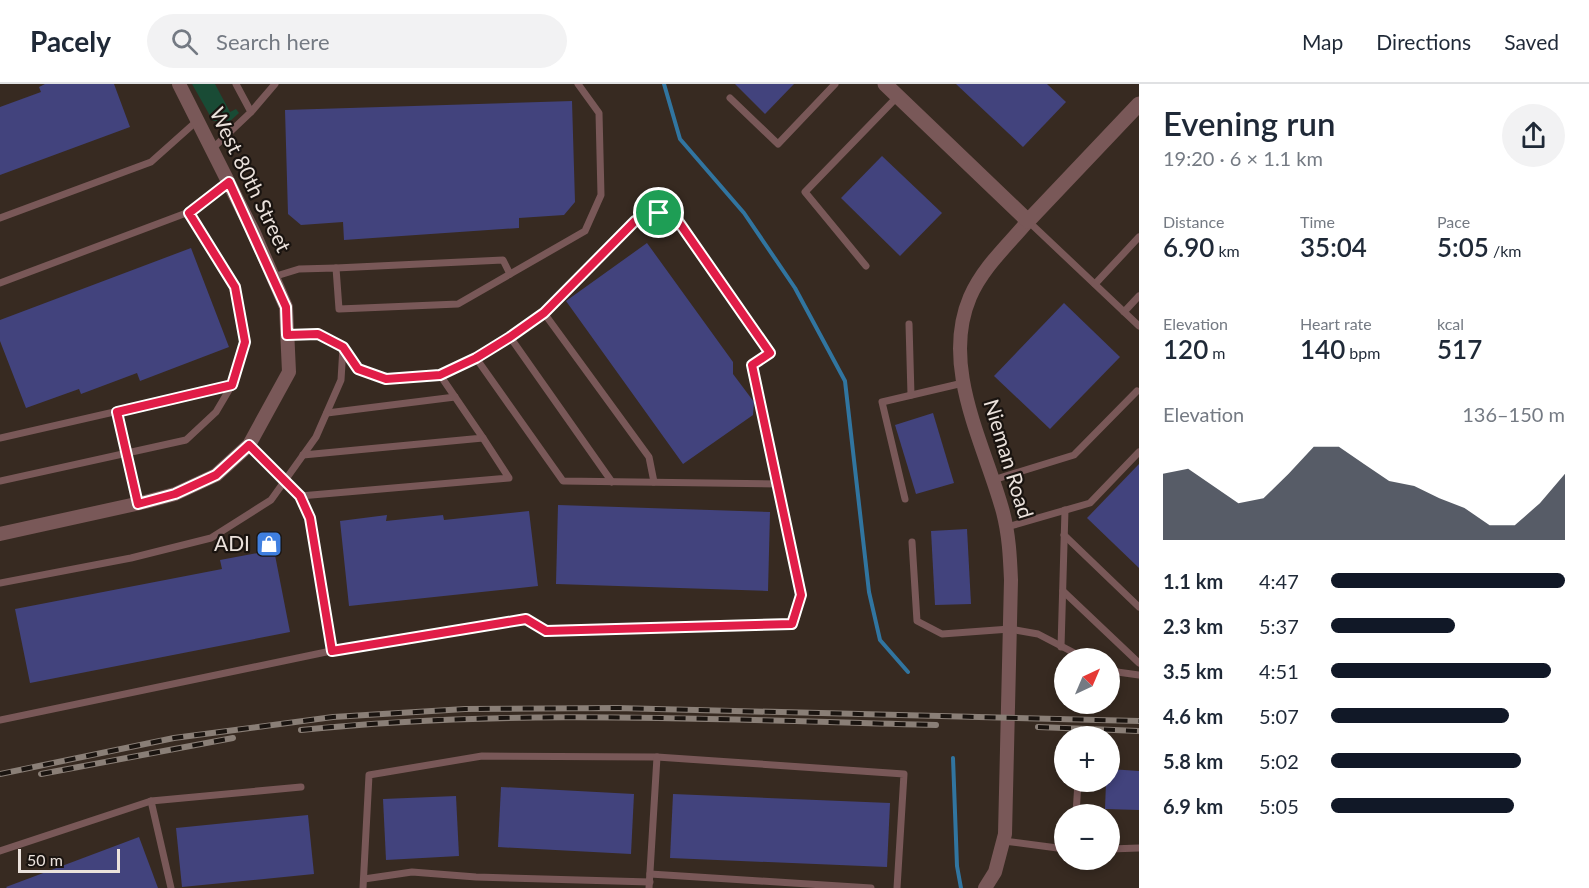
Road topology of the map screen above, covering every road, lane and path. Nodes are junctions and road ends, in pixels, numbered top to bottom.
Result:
1 (179, 84) edge
2 (236, 84) edge
3 (275, 84) edge
4 (578, 84) edge
5 (835, 84) edge
6 (885, 84) edge
7 (898, 96) junction
8 (730, 98) dead end
9 (1139, 104) edge
10 (251, 112) junction
11 (198, 120) junction
12 (212, 148) junction
13 (229, 182) junction
14 (189, 213) junction
15 (0, 218) edge
16 (1028, 221) junction
17 (1139, 237) edge
18 (866, 266) dead end
19 (336, 268) junction
20 (510, 274) junction
21 (273, 277) junction
22 (0, 283) edge
23 (1095, 284) junction
24 (1139, 296) edge
25 (1124, 312) junction
26 (544, 313) junction
27 (909, 324) dead end
28 (1139, 326) edge
29 (287, 335) junction
30 (510, 337) junction
31 (343, 347) junction
32 (476, 358) junction
33 (440, 375) junction
34 (963, 383) junction
35 (232, 385) junction
36 (1137, 391) dead end
37 (911, 395) junction
38 (455, 397) junction
39 (117, 412) junction
40 (327, 413) junction
41 (0, 438) edge
42 (483, 438) junction
43 (249, 445) junction
44 (126, 452) junction
45 (1139, 452) edge
46 (303, 455) junction
47 (993, 480) junction
48 (0, 481) edge
49 (285, 481) junction
50 (612, 482) junction
51 (654, 482) junction
52 (778, 484) junction
53 (300, 496) junction
54 (905, 499) dead end
55 (138, 504) junction
56 (1065, 510) junction
57 (1006, 527) junction
58 (0, 534) edge
59 (1064, 535) junction
60 (912, 542) dead end
61 (0, 584) edge
62 (1063, 591) junction
63 (1139, 607) edge
64 (1010, 629) junction
65 (1061, 647) joint
66 (332, 651) junction
67 (1139, 663) edge
68 (1120, 672) edge
69 (1139, 675) edge
70 (0, 720) edge
71 (657, 757) junction
72 (301, 787) dead end
73 (151, 801) junction
74 (1004, 841) junction
75 (1054, 848) edge
76 (1139, 848) edge
77 (1120, 849) edge
78 (0, 851) edge
79 (364, 879) junction
80 (650, 881) edge
81 (171, 888) edge
82 (363, 888) edge
83 (871, 888) edge
84 (897, 888) edge
85 (985, 888) edge

1 - 11 street, West 80th Street
2 - 10 lane
3 - 10 lane
4 - 20 lane
5 - 8 lane
6 - 7 street
7 - 16 street
7 - 18 lane
9 - 16 street, Nieman Road
10 - 12 lane
11 - 12 street, West 80th Street
11 - 15 lane
12 - 13 street, West 80th Street
13 - 14 lane
13 - 21 street, West 80th Street
14 - 22 lane
14 - 35 lane
16 - 23 lane
16 - 34 street, Nieman Road
17 - 23 lane
19 - 20 lane
19 - 20 lane
19 - 21 lane
21 - 29 street, West 80th Street
23 - 25 lane
24 - 25 lane
25 - 28 lane
26 - 30 lane
26 - 51 lane
26 - 52 lane
27 - 37 lane
29 - 31 lane
29 - 43 street, West 80th Street
30 - 32 lane
30 - 50 lane
31 - 33 lane
31 - 40 lane
32 - 33 lane
32 - 50 lane
33 - 38 lane
34 - 37 lane
34 - 47 street, Nieman Road
35 - 39 lane
35 - 44 lane
36 - 47 lane
37 - 54 lane
38 - 40 lane
38 - 42 lane
39 - 41 lane
39 - 44 lane
40 - 46 lane
42 - 46 lane
42 - 53 lane
43 - 49 lane
43 - 55 street, West 80th Street
44 - 48 lane
44 - 55 lane
45 - 56 lane
46 - 49 lane
47 - 57 street, Nieman Road
49 - 53 lane
49 - 61 lane
50 - 51 lane
51 - 52 lane
52 - 66 lane
53 - 66 lane
55 - 58 street, West 80th Street
56 - 57 lane
56 - 59 lane
57 - 64 street, Nieman Road
59 - 62 lane
59 - 63 lane
60 - 64 lane
62 - 65 lane
62 - 67 lane
64 - 65 lane
64 - 74 street, Nieman Road
66 - 70 lane
68 - 69 lane
71 - 79 lane
71 - 80 lane
71 - 84 lane
72 - 73 lane
73 - 78 lane
73 - 81 lane
74 - 75 lane
74 - 85 street, Nieman Road
76 - 77 lane
79 - 80 lane
79 - 82 lane
80 - 83 lane

